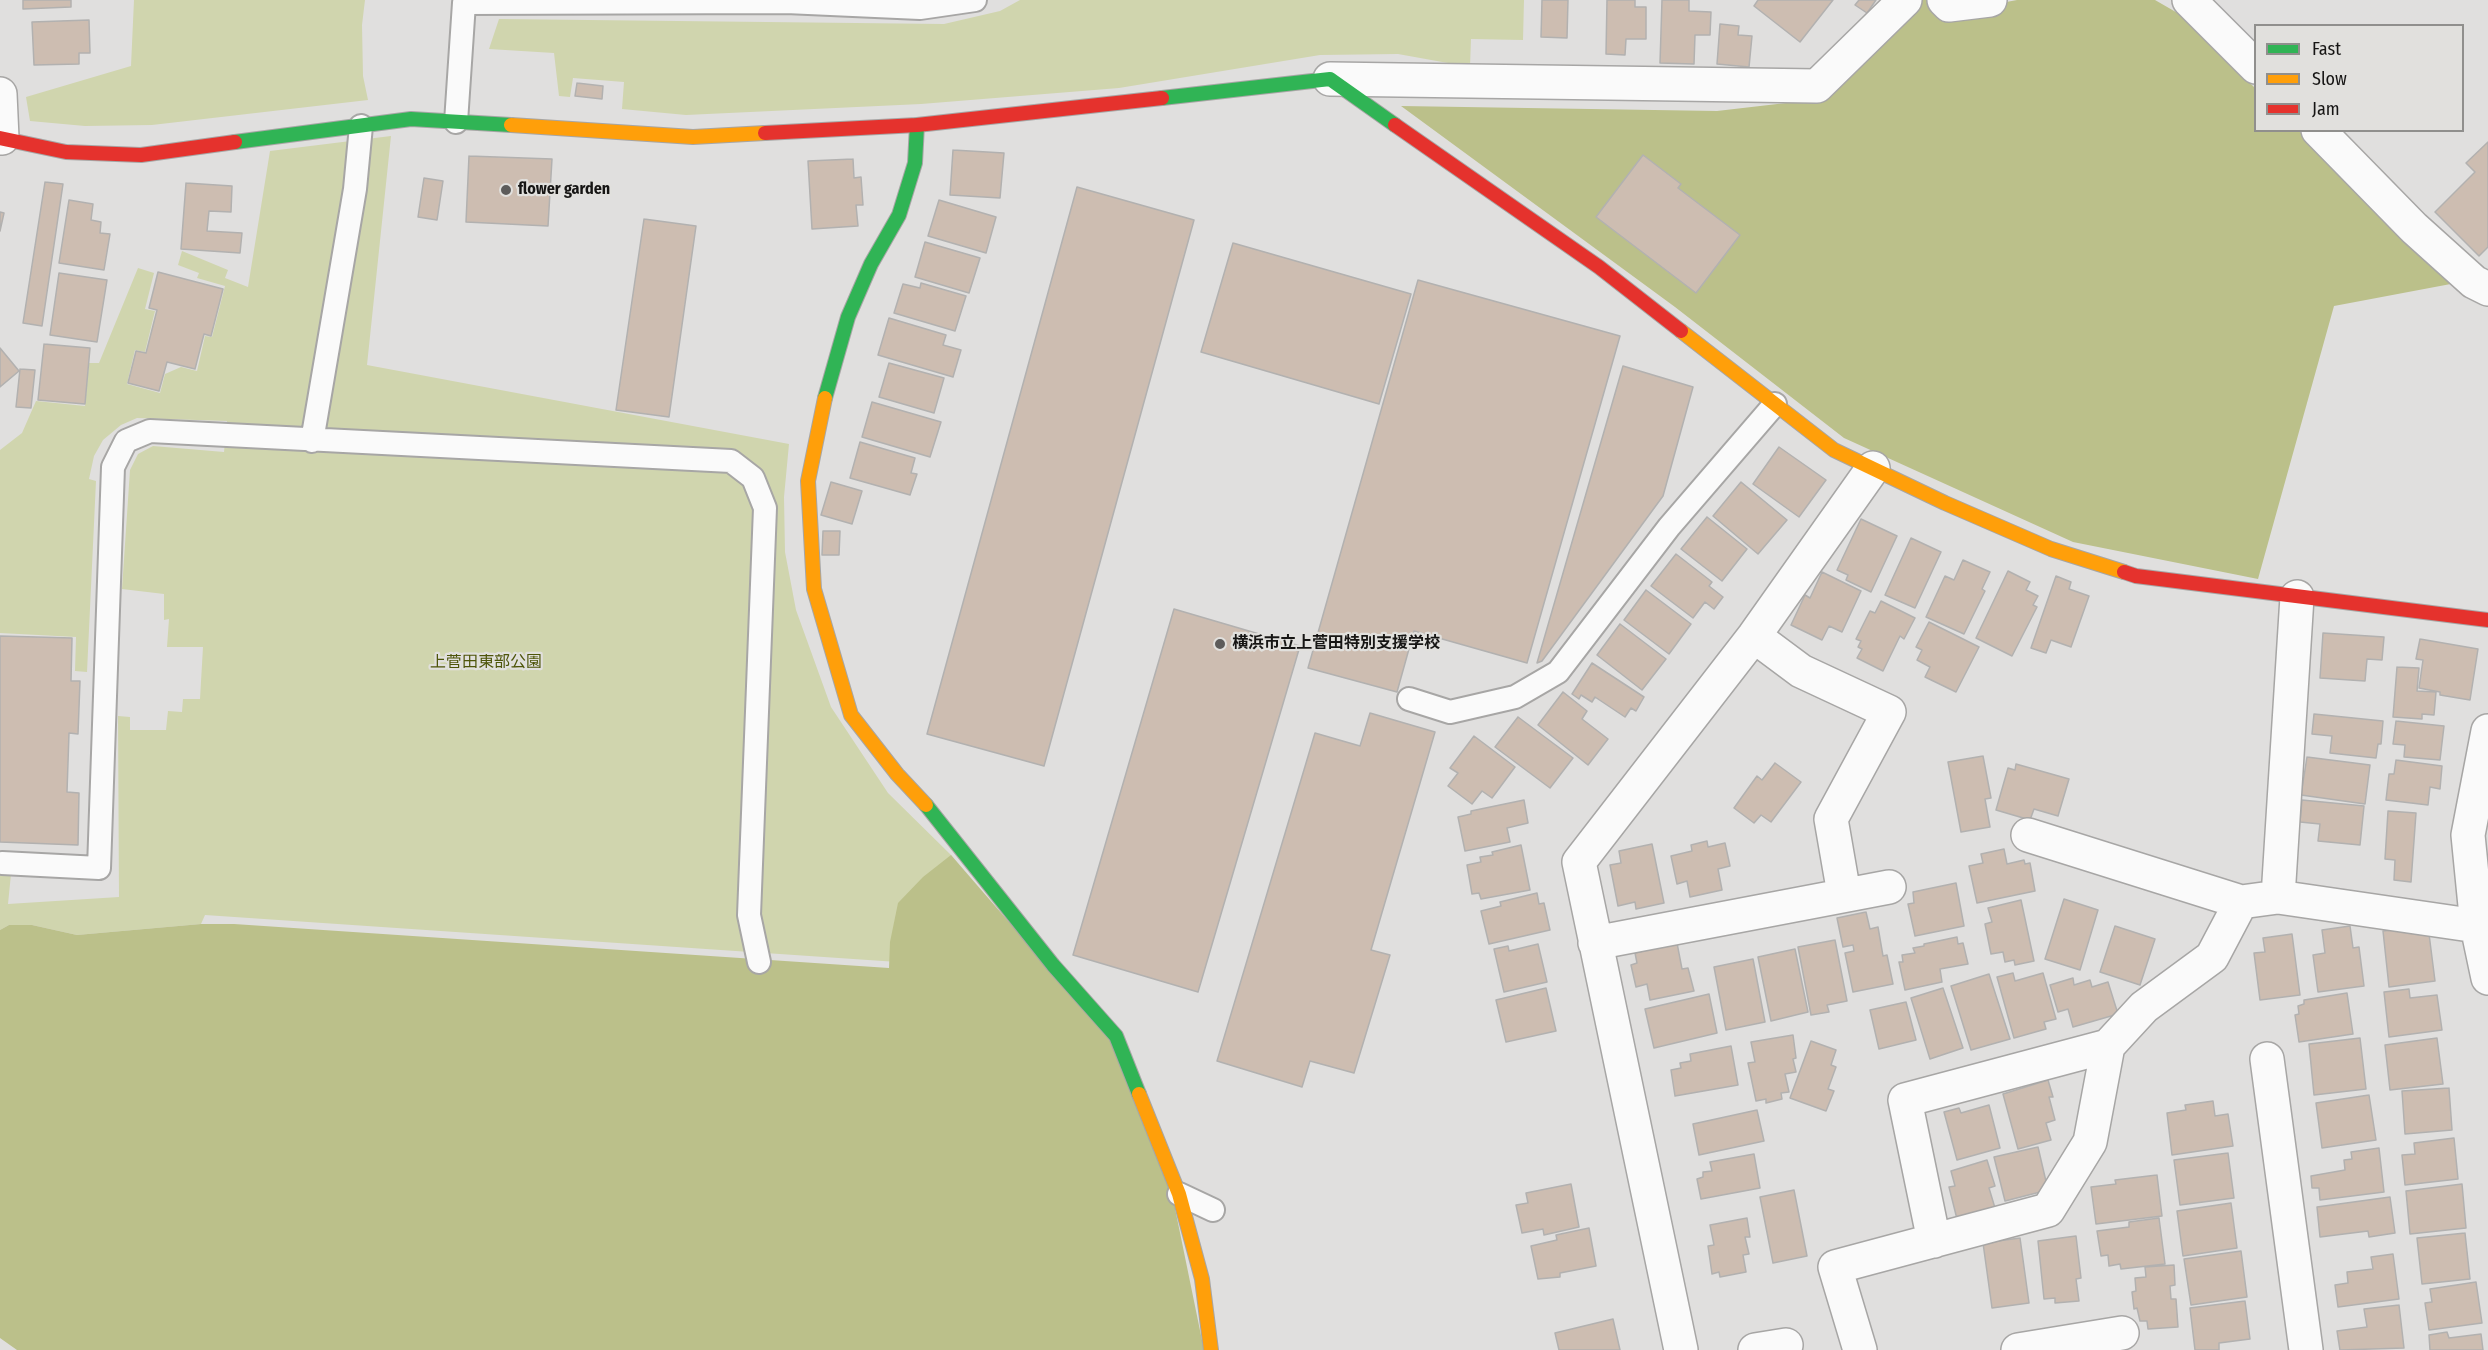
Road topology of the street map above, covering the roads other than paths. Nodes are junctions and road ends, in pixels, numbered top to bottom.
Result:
1 (975, 0) edge
2 (1905, 0) edge
3 (1944, 0) edge
4 (1990, 0) edge
5 (2189, 0) edge
6 (463, 2) edge
7 (2254, 65) edge
8 (1329, 79) junction
9 (0, 94) edge
10 (456, 122) junction
11 (917, 125) junction
12 (361, 126) junction
13 (2320, 132) edge
14 (1, 138) edge
15 (2488, 289) edge
16 (1775, 404) junction
17 (312, 441) junction
18 (1873, 468) junction
19 (2297, 597) junction
20 (2488, 620) edge
21 (1754, 636) junction
22 (1408, 699) dead end
23 (2486, 750) edge
24 (2028, 835) dead end
25 (2, 863) dead end
26 (1889, 887) dead end
27 (1844, 894) junction
28 (2278, 897) junction
29 (2241, 902) junction
30 (2477, 926) junction
31 (1595, 943) junction
32 (759, 962) dead end
33 (2488, 978) edge
34 (2108, 1046) junction
35 (2267, 1059) dead end
36 (1179, 1194) junction
37 (1214, 1210) dead end
38 (1934, 1240) junction
39 (2122, 1333) dead end
40 (2080, 1345) edge
41 (1211, 1350) edge
42 (1681, 1350) edge
43 (1860, 1350) edge
44 (2018, 1350) edge
45 (2306, 1350) edge

1 - 6 lane
2 - 8 street
3 - 4 street
5 - 7 street
6 - 10 lane
8 - 11 street
8 - 16 street
9 - 14 street
10 - 11 street
10 - 12 street
11 - 36 street
12 - 14 street
12 - 17 lane
13 - 15 street
16 - 18 street
16 - 22 lane
17 - 25 lane
17 - 32 lane
18 - 19 street
18 - 21 street
19 - 20 street
19 - 28 street
21 - 27 street
21 - 31 street
23 - 30 street
24 - 29 street
26 - 27 street
27 - 31 street
28 - 29 street
28 - 30 street
29 - 34 street
30 - 33 street
31 - 42 street
34 - 38 street
34 - 38 street
35 - 45 street
36 - 37 lane
36 - 41 street
38 - 43 street
39 - 40 street
40 - 44 street

